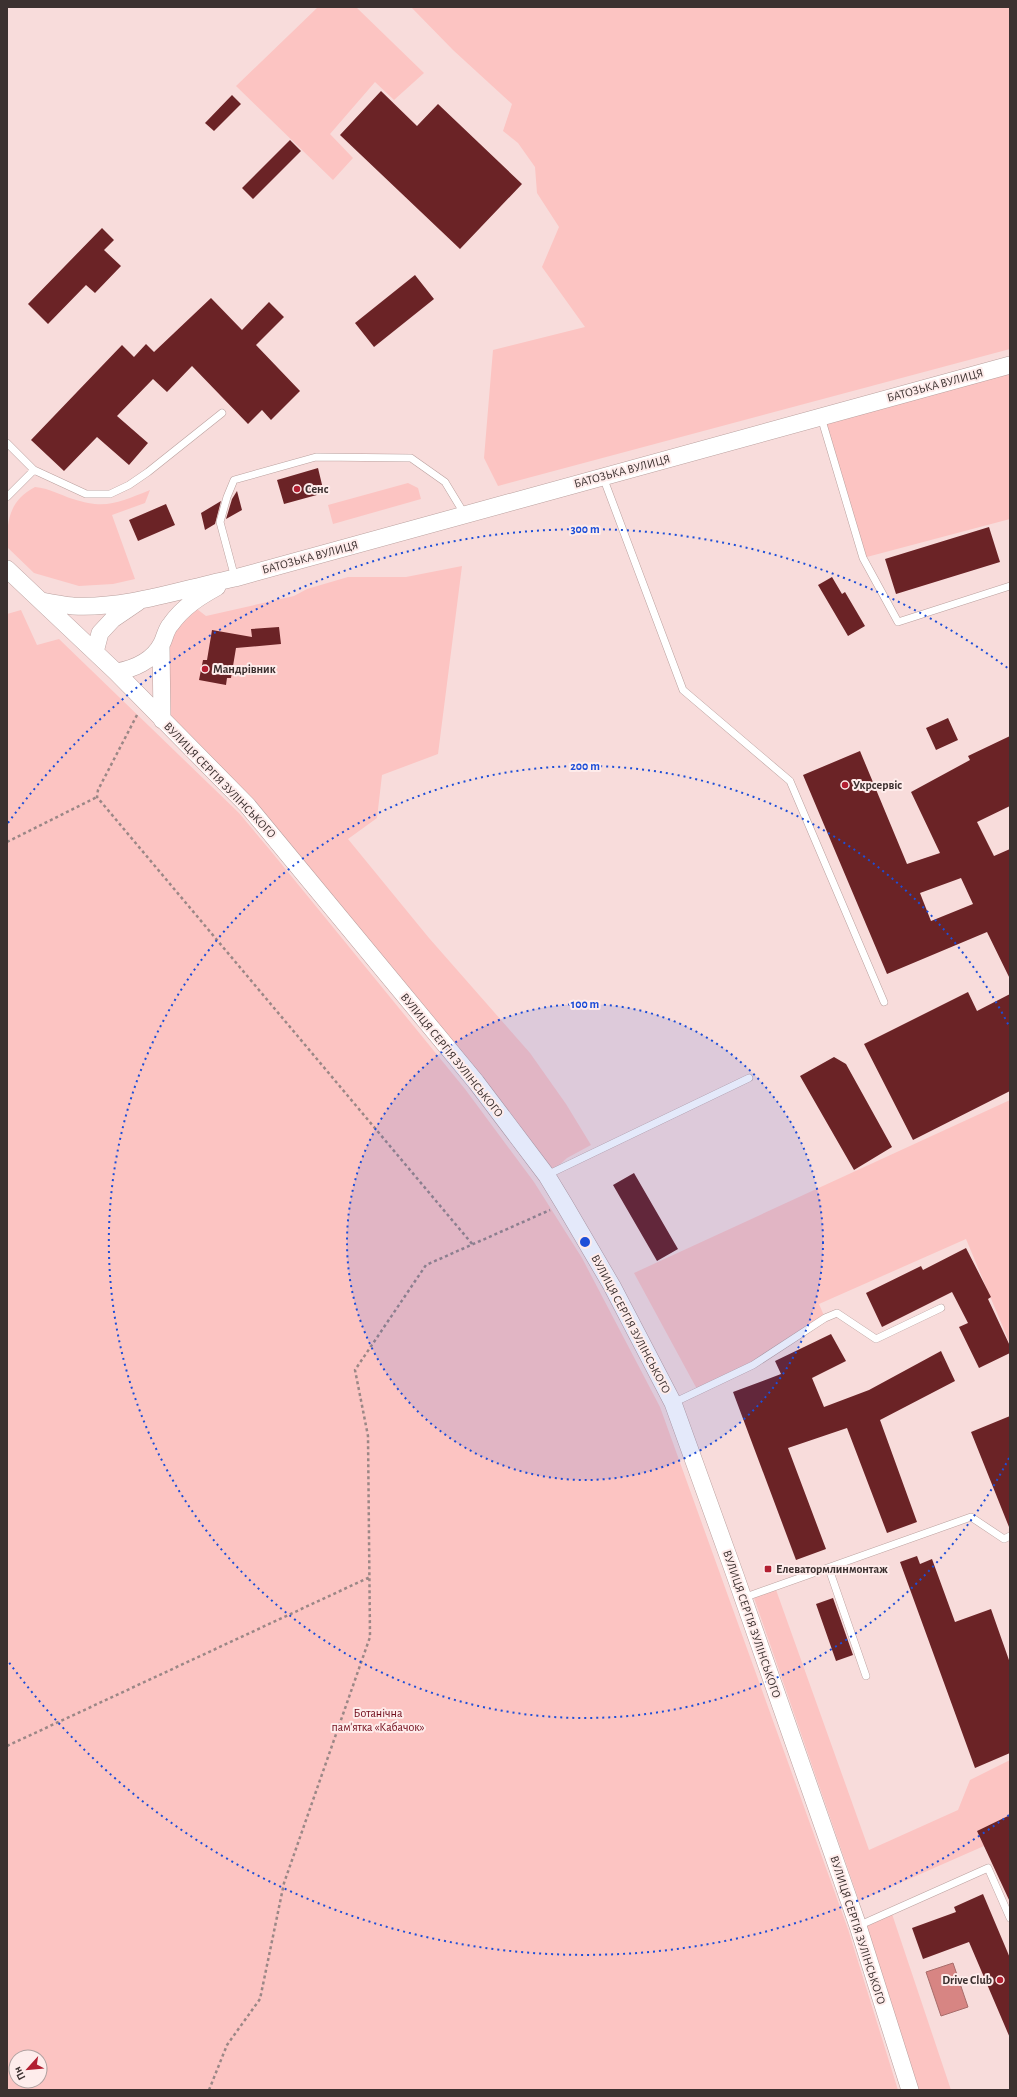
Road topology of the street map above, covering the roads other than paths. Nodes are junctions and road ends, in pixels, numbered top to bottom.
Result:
1 (1010, 364) edge
2 (222, 413) dead end
3 (821, 417) junction
4 (7, 443) edge
5 (34, 470) junction
6 (603, 477) junction
7 (7, 496) edge
8 (465, 515) junction
9 (7, 569) edge
10 (235, 578) junction
11 (1010, 586) edge
12 (144, 599) junction
13 (42, 602) junction
14 (161, 645) junction
15 (95, 652) junction
16 (116, 672) junction
17 (162, 720) junction
18 (884, 1002) dead end
19 (749, 1078) dead end
20 (547, 1176) junction
21 (941, 1308) dead end
22 (672, 1403) junction
23 (1010, 1536) edge
24 (829, 1568) junction
25 (743, 1599) junction
26 (866, 1676) dead end
27 (1010, 1918) edge
28 (858, 1926) junction
29 (910, 2090) edge

1 - 3 street, БАТОЗЬКА ВУЛИЦЯ
2 - 5 lane
3 - 6 street, БАТОЗЬКА ВУЛИЦЯ
3 - 11 lane
4 - 5 lane
5 - 7 lane
6 - 8 street, БАТОЗЬКА ВУЛИЦЯ
6 - 18 lane
8 - 10 street, БАТОЗЬКА ВУЛИЦЯ
8 - 10 lane
9 - 13 street, ВУЛИЦЯ СЕРГІЯ ЗУЛІНСЬКОГО
10 - 12 street, БАТОЗЬКА ВУЛИЦЯ
10 - 14 street, БАТОЗЬКА ВУЛИЦЯ
12 - 13 street, БАТОЗЬКА ВУЛИЦЯ
12 - 15 street, БАТОЗЬКА ВУЛИЦЯ
13 - 15 street, ВУЛИЦЯ СЕРГІЯ ЗУЛІНСЬКОГО
14 - 16 street, БАТОЗЬКА ВУЛИЦЯ
14 - 17 street, БАТОЗЬКА ВУЛИЦЯ
15 - 16 street, ВУЛИЦЯ СЕРГІЯ ЗУЛІНСЬКОГО
16 - 17 street, ВУЛИЦЯ СЕРГІЯ ЗУЛІНСЬКОГО
17 - 20 street, ВУЛИЦЯ СЕРГІЯ ЗУЛІНСЬКОГО
19 - 20 lane
20 - 22 street, ВУЛИЦЯ СЕРГІЯ ЗУЛІНСЬКОГО
21 - 22 lane
22 - 25 street, ВУЛИЦЯ СЕРГІЯ ЗУЛІНСЬКОГО
23 - 24 lane
24 - 25 lane
24 - 26 lane
25 - 28 street, ВУЛИЦЯ СЕРГІЯ ЗУЛІНСЬКОГО
27 - 28 lane
28 - 29 street, ВУЛИЦЯ СЕРГІЯ ЗУЛІНСЬКОГО

